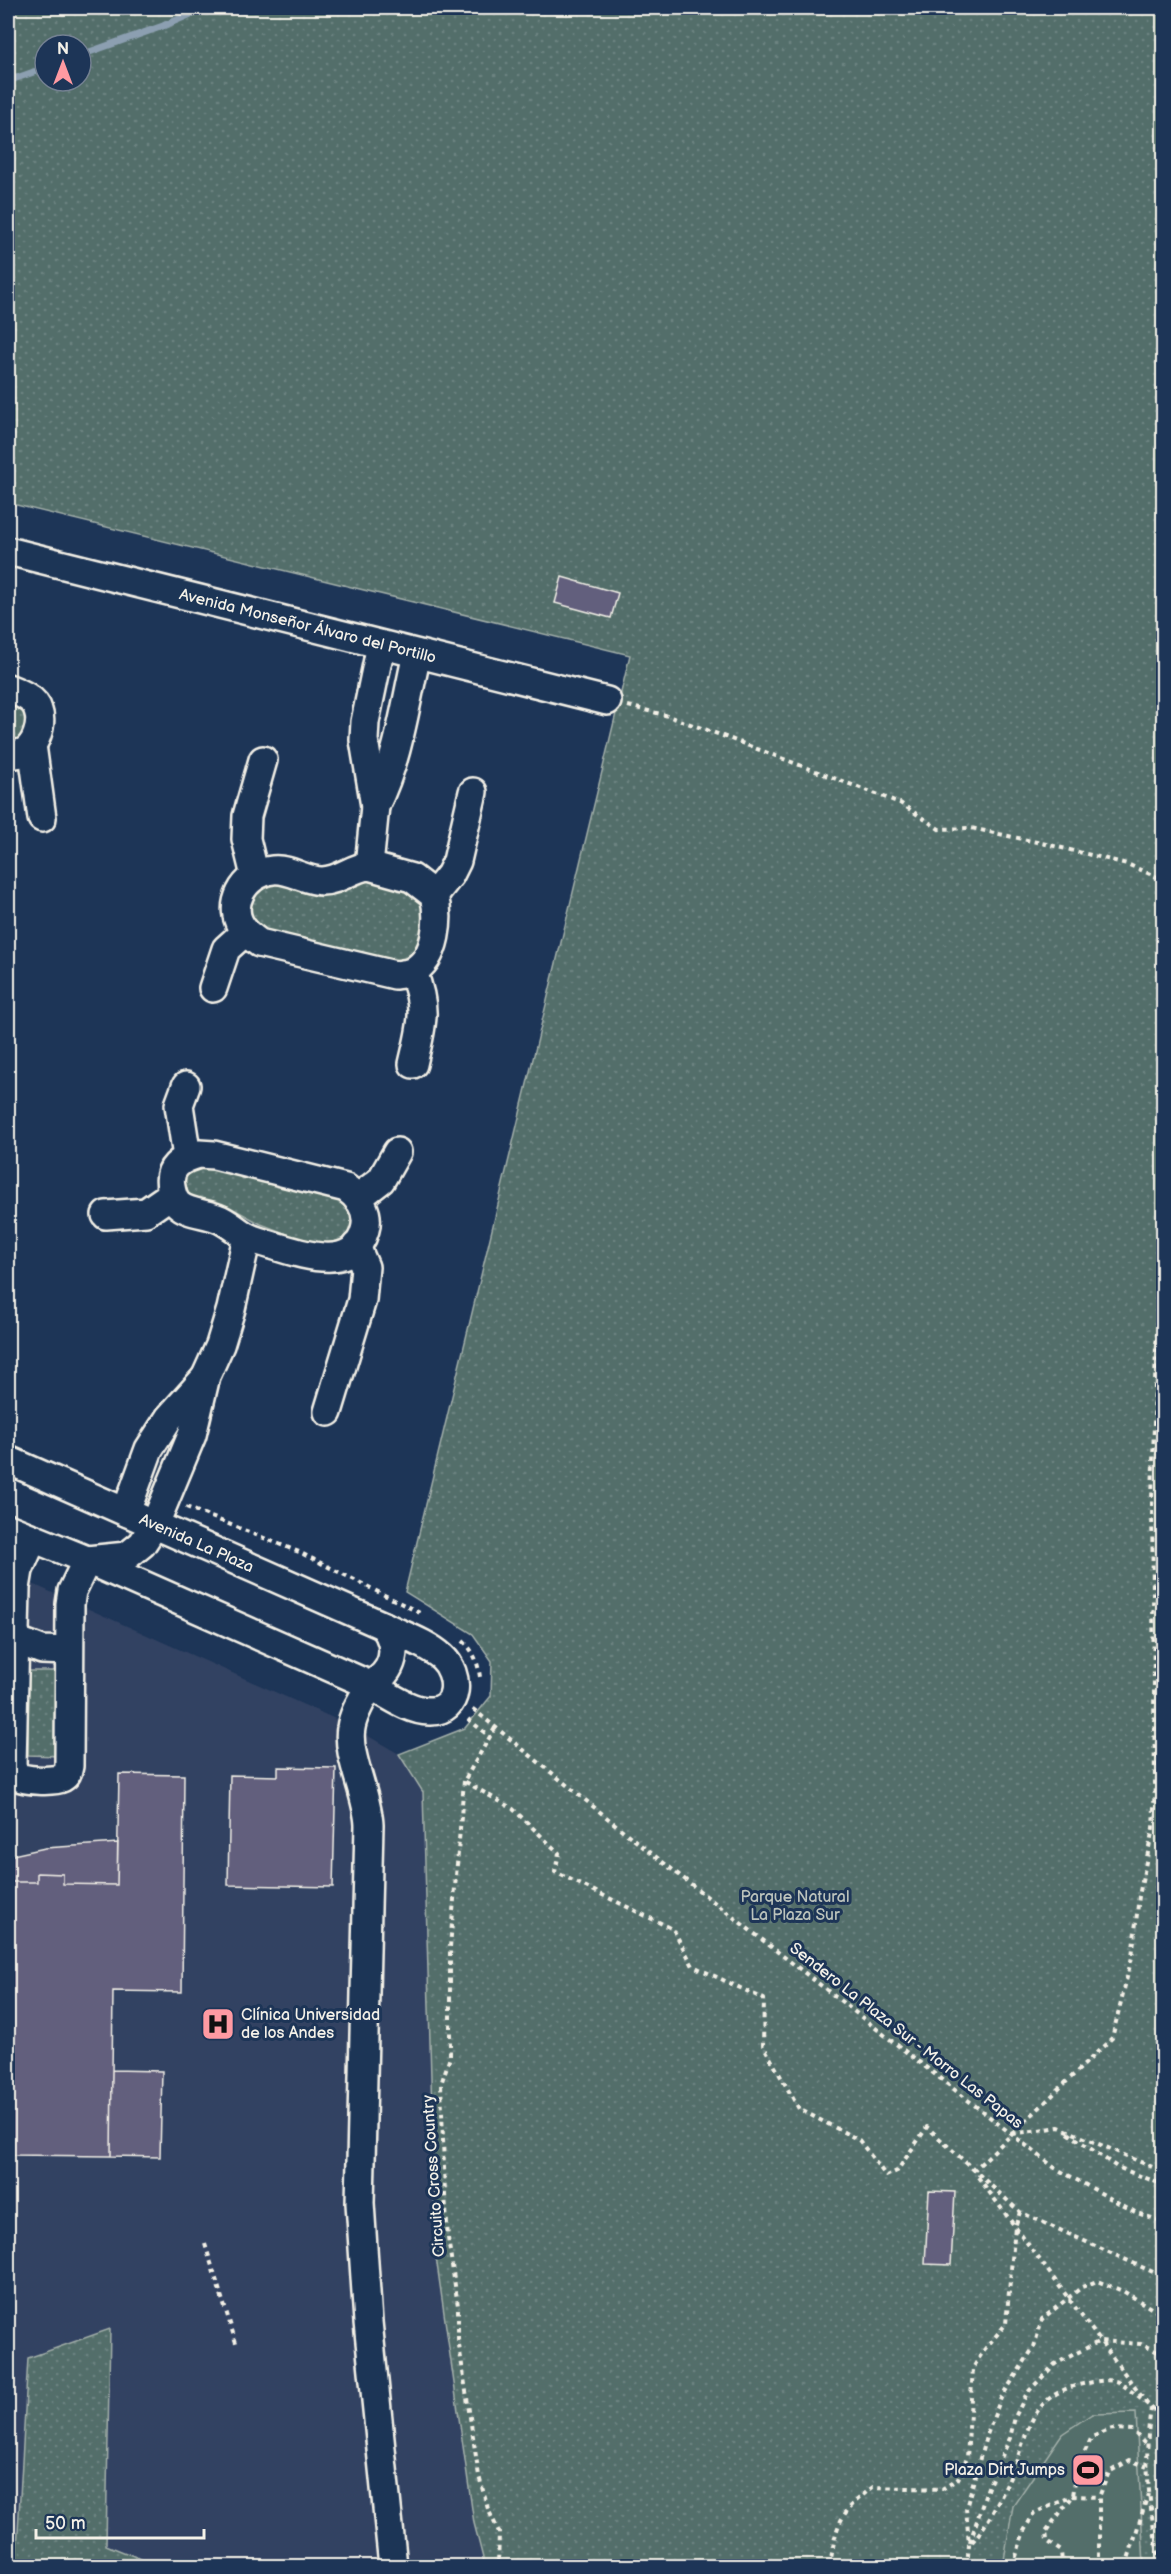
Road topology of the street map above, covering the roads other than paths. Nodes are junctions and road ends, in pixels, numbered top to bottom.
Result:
1 (8, 551) edge
2 (381, 645) junction
3 (417, 654) junction
4 (8, 688) edge
5 (607, 701) road end
6 (20, 750) edge
7 (263, 759) dead end
8 (473, 792) dead end
9 (375, 807) junction
10 (42, 818) dead end
11 (369, 867) junction
12 (255, 876) junction
13 (434, 895) junction
14 (245, 932) junction
15 (412, 972) junction
16 (213, 988) dead end
17 (412, 1064) dead end
18 (186, 1086) dead end
19 (397, 1152) dead end
20 (187, 1157) junction
21 (172, 1194) junction
22 (359, 1197) junction
23 (106, 1215) dead end
24 (247, 1237) junction
25 (356, 1246) junction
26 (206, 1376) junction
27 (328, 1412) dead end
28 (8, 1460) edge
29 (126, 1512) junction
30 (155, 1524) junction
31 (8, 1528) edge
32 (33, 1538) junction
33 (87, 1560) junction
34 (384, 1626) junction
35 (11, 1639) edge
36 (68, 1651) junction
37 (370, 1685) junction
38 (393, 2566) edge

1 - 2 street, Avenida Monseñor Álvaro del Portillo
2 - 3 street, Avenida Monseñor Álvaro del Portillo
2 - 9 street
3 - 5 street, Avenida Monseñor Álvaro del Portillo
3 - 9 street
4 - 6 street
6 - 10 street
7 - 12 street
8 - 13 street
9 - 11 street
11 - 12 street
11 - 13 street
12 - 14 street
13 - 15 street
14 - 15 street
14 - 16 street
15 - 17 street
18 - 20 street
19 - 22 street
20 - 21 street
20 - 22 street
21 - 23 street
21 - 24 street
22 - 25 street
24 - 25 street
24 - 26 street
25 - 27 street
26 - 29 street
26 - 30 street
28 - 29 street, Avenida La Plaza
29 - 30 street, Avenida La Plaza
30 - 33 street
30 - 34 street, Avenida La Plaza
31 - 32 street, Avenida La Plaza
32 - 33 street, Avenida La Plaza
32 - 35 street
33 - 36 street
33 - 37 street, Avenida La Plaza
34 - 37 street
34 - 37 street, Avenida La Plaza
35 - 36 street
35 - 36 street
37 - 38 street

